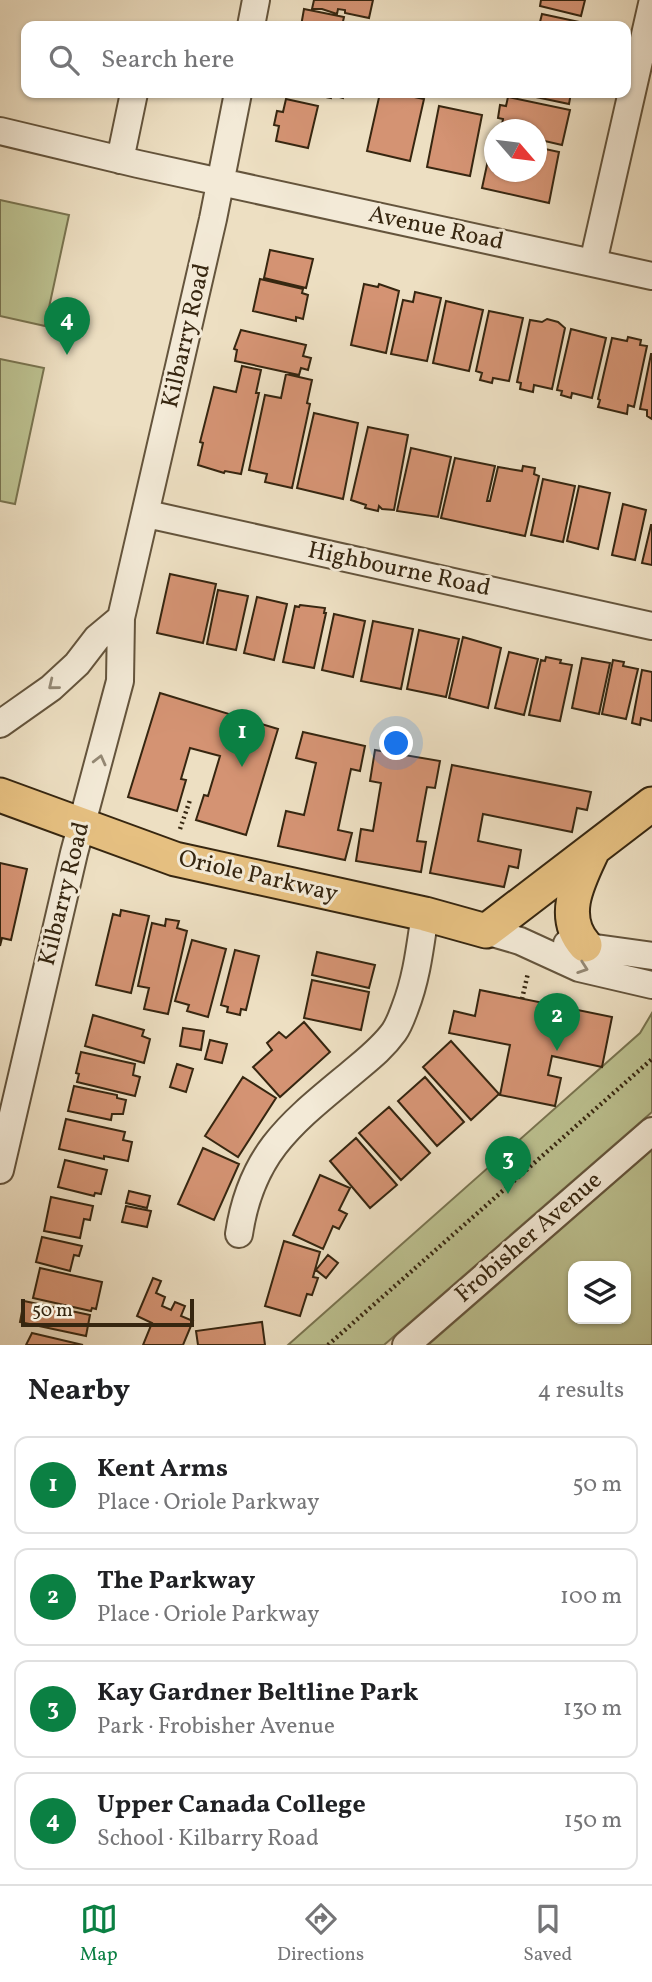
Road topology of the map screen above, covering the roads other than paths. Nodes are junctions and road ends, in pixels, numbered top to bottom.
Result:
1 (256, 0) edge
2 (652, 4) edge
3 (252, 21) edge
4 (631, 96) edge
5 (133, 98) edge
6 (237, 98) edge
7 (631, 98) edge
8 (0, 131) edge
9 (120, 160) junction
10 (221, 182) junction
11 (593, 263) junction
12 (652, 276) edge
13 (147, 514) junction
14 (121, 618) junction
15 (652, 626) edge
16 (0, 724) edge
17 (0, 795) edge
18 (652, 804) edge
19 (82, 825) junction
20 (594, 847) junction
21 (425, 915) junction
22 (486, 931) junction
23 (520, 942) junction
24 (585, 945) junction
25 (652, 956) edge
26 (652, 985) edge
27 (652, 1131) edge
28 (0, 1170) edge
29 (239, 1234) dead end
30 (406, 1345) edge

1 - 3 street
2 - 4 street
5 - 9 street
6 - 10 street, Kilbarry Road
7 - 11 street
8 - 9 street, Avenue Road
9 - 10 street, Avenue Road
10 - 11 street, Avenue Road
10 - 13 street, Kilbarry Road
11 - 12 street, Avenue Road
13 - 14 street, Kilbarry Road
13 - 15 street, Highbourne Road
14 -> 16 street
19 -> 14 street, Kilbarry Road
17 - 19 main road, Oriole Parkway
18 - 20 main road
19 - 21 main road, Oriole Parkway
19 - 28 street, Kilbarry Road
20 - 22 main road
20 - 24 main road
21 - 22 main road, Oriole Parkway
21 - 29 street
22 - 23 street, Oriole Parkway
23 - 24 street, Oriole Parkway
23 -> 26 street, Oriole Parkway
24 - 25 street, Oriole Parkway
27 - 30 street, Frobisher Avenue

